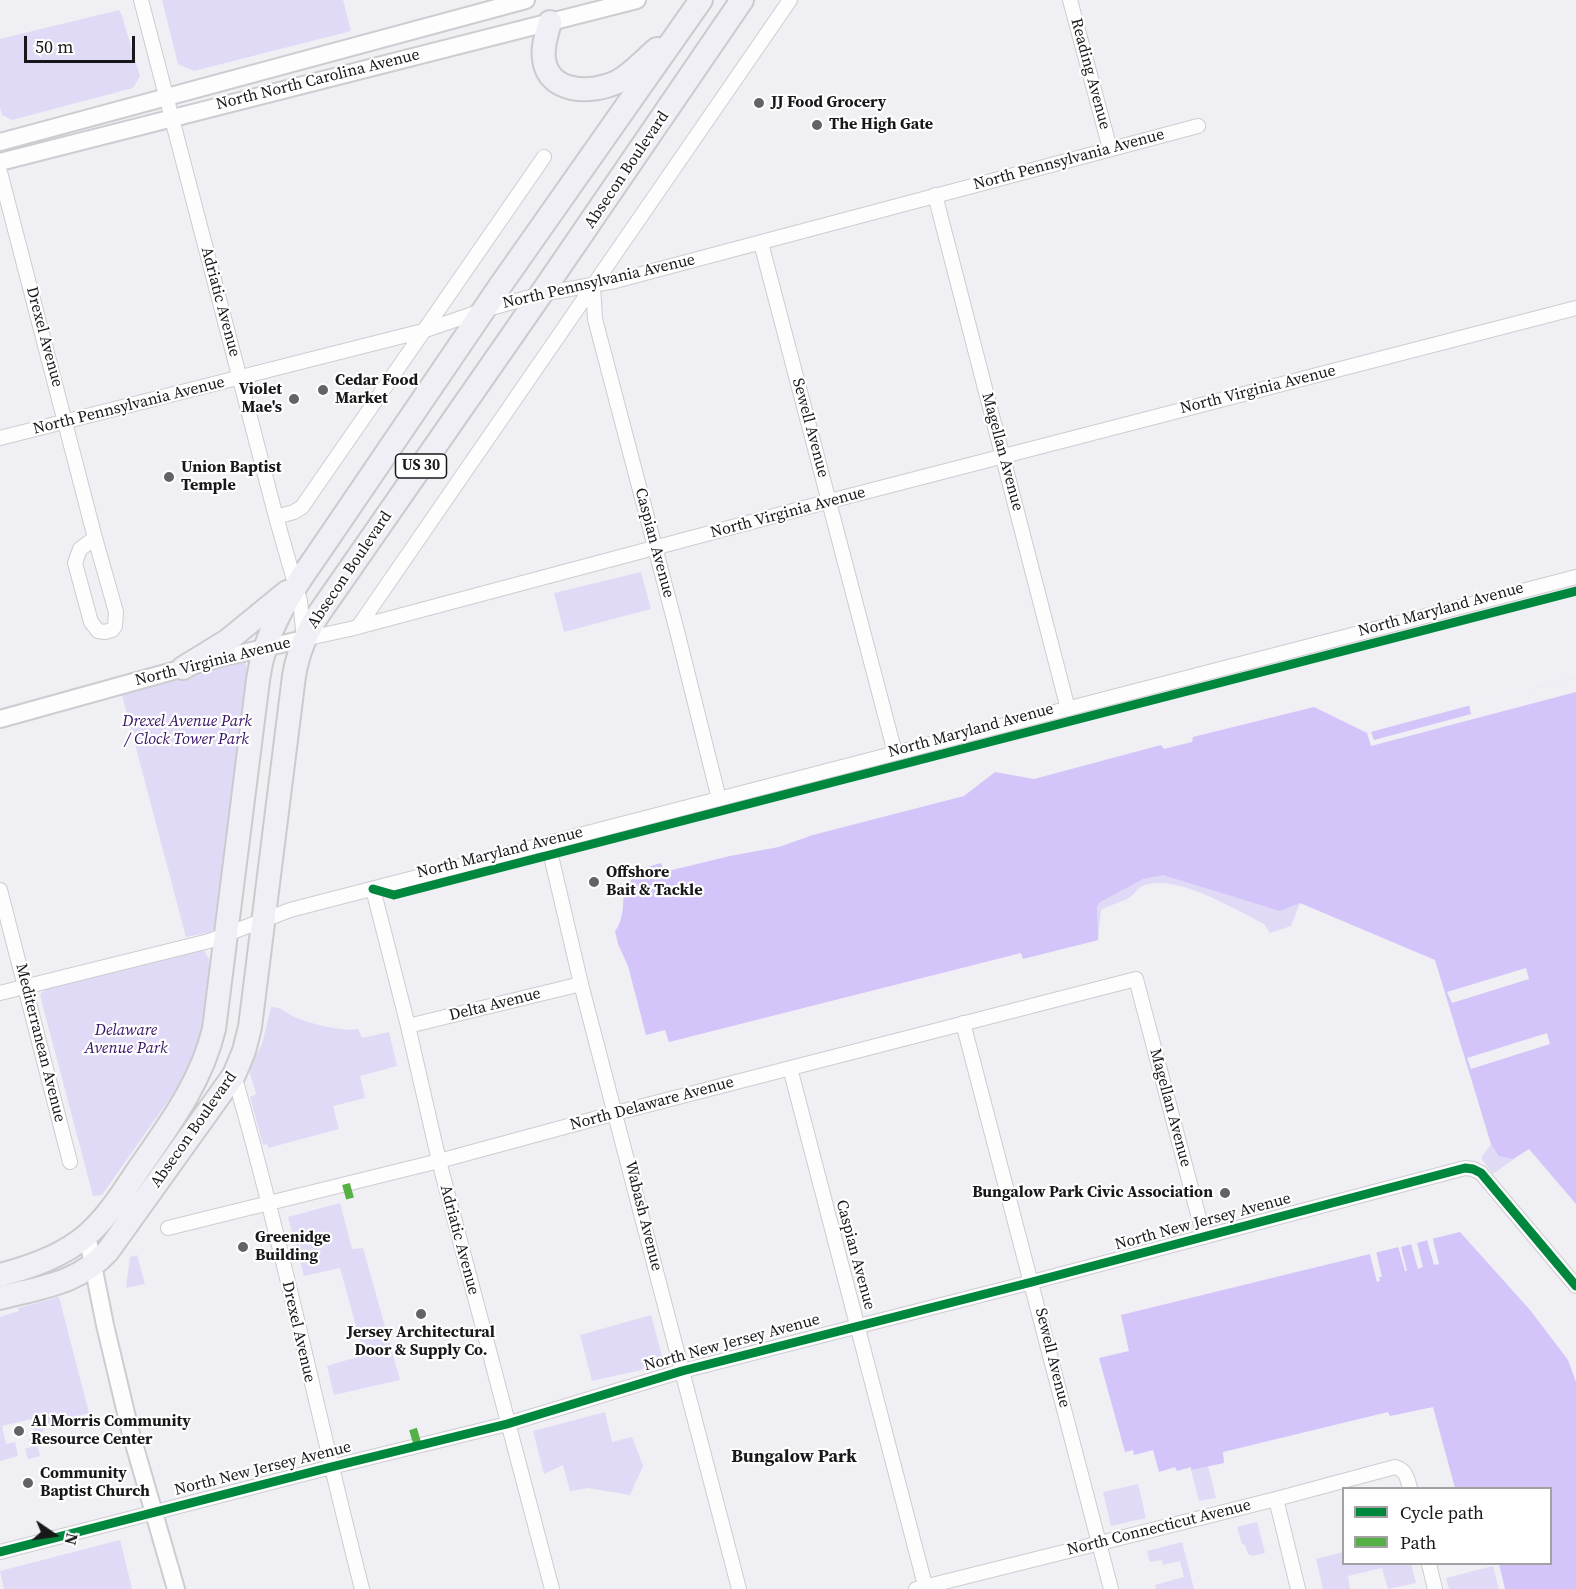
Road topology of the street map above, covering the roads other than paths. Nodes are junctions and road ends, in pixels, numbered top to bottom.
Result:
1 (141, 0) edge
2 (637, 0) edge
3 (701, 0) edge
4 (742, 0) edge
5 (790, 0) edge
6 (1070, 0) edge
7 (518, 1) edge
8 (688, 19) junction
9 (550, 22) junction
10 (165, 97) junction
11 (171, 117) junction
12 (1198, 126) dead end
13 (0, 142) edge
14 (1110, 149) junction
15 (544, 157) dead end
16 (0, 162) edge
17 (0, 172) edge
18 (935, 195) junction
19 (761, 243) junction
20 (593, 286) junction
21 (541, 294) junction
22 (1576, 308) edge
23 (484, 310) junction
24 (423, 331) junction
25 (240, 378) junction
26 (66, 421) junction
27 (0, 438) edge
28 (1004, 456) junction
29 (830, 501) junction
30 (276, 517) junction
31 (95, 538) junction
32 (656, 548) junction
33 (1576, 577) edge
34 (296, 586) junction
35 (358, 627) junction
36 (304, 639) junction
37 (264, 649) junction
38 (183, 669) junction
39 (1068, 709) junction
40 (0, 719) edge
41 (895, 753) junction
42 (720, 799) junction
43 (548, 843) junction
44 (373, 889) junction
45 (0, 890) edge
46 (264, 920) junction
47 (226, 935) junction
48 (1136, 979) joint
49 (581, 984) junction
50 (25, 987) junction
51 (0, 993) edge
52 (963, 1023) junction
53 (408, 1026) junction
54 (790, 1068) junction
55 (234, 1075) junction
56 (616, 1113) junction
57 (439, 1161) junction
58 (70, 1162) dead end
59 (268, 1203) junction
60 (168, 1228) dead end
61 (87, 1235) junction
62 (1204, 1237) junction
63 (94, 1266) junction
64 (0, 1275) edge
65 (1032, 1282) junction
66 (1576, 1286) edge
67 (0, 1298) edge
68 (858, 1326) junction
69 (682, 1371) junction
70 (507, 1424) junction
71 (331, 1467) junction
72 (1410, 1487) edge
73 (1276, 1499) junction
74 (154, 1513) junction
75 (1099, 1543) junction
76 (0, 1552) edge
77 (1429, 1565) edge
78 (922, 1588) edge
79 (176, 1589) edge
80 (362, 1589) edge
81 (552, 1589) edge
82 (739, 1589) edge
83 (1111, 1589) edge
84 (1298, 1589) edge
85 (1435, 1589) edge

1 - 10 street, Adriatic Avenue
2 - 9 street, North North Carolina Avenue
3 - 8 highway, Absecon Boulevard / US 30
4 - 21 highway, Absecon Boulevard / US 30
5 - 20 street
6 - 14 street, Reading Avenue
7 - 10 street, North North Carolina Avenue
8 - 9 highway
8 - 23 highway, Absecon Boulevard / US 30
9 - 11 street, North North Carolina Avenue
10 - 11 street, Adriatic Avenue
10 - 13 street, North North Carolina Avenue
11 - 16 street, North North Carolina Avenue
11 - 25 street, Adriatic Avenue
12 - 14 street, North Pennsylvania Avenue
14 - 18 street, North Pennsylvania Avenue
15 - 24 street
17 - 26 street, Drexel Avenue
18 - 19 street, North Pennsylvania Avenue
18 - 28 street, Magellan Avenue
19 - 20 street, North Pennsylvania Avenue
19 - 29 street, Sewell Avenue
20 - 21 street, North Pennsylvania Avenue
20 - 32 street, Caspian Avenue
20 - 35 street
21 - 23 street, North Pennsylvania Avenue
21 - 36 highway, Absecon Boulevard / US 30
22 - 28 street, North Virginia Avenue
23 - 24 street, North Pennsylvania Avenue
23 - 34 highway, Absecon Boulevard / US 30
24 - 25 street, North Pennsylvania Avenue
24 - 30 street
25 - 26 street, North Pennsylvania Avenue
25 - 30 street, Adriatic Avenue
26 - 27 street, North Pennsylvania Avenue
26 - 31 street, Drexel Avenue
28 - 29 street, North Virginia Avenue
28 - 39 street, Magellan Avenue
29 - 32 street, North Virginia Avenue
29 - 41 street, Sewell Avenue
30 - 34 street, Adriatic Avenue
31 - 31 street, Drexel Avenue
32 - 35 street, North Virginia Avenue
32 - 42 street, Caspian Avenue
33 - 39 street, North Maryland Avenue
34 - 36 street, Adriatic Avenue
34 - 37 highway, Absecon Boulevard / US 30
34 - 38 highway
35 - 36 street, North Virginia Avenue
36 - 37 street, North Virginia Avenue
36 - 46 highway, Absecon Boulevard
37 - 38 street, North Virginia Avenue
37 - 47 highway, Absecon Boulevard
38 - 40 street, North Virginia Avenue
39 - 41 street, North Maryland Avenue
41 - 42 street, North Maryland Avenue
42 - 43 street, North Maryland Avenue
43 - 44 street, North Maryland Avenue
43 - 49 street, Wabash Avenue
44 - 46 street, North Maryland Avenue
44 - 53 street, Adriatic Avenue
45 - 50 street, Mediterranean Avenue
46 - 47 street, North Maryland Avenue
46 - 55 highway, Absecon Boulevard
47 - 50 street, North Maryland Avenue
47 - 61 highway, Absecon Boulevard
48 - 52 street, North Delaware Avenue
48 - 62 street, Magellan Avenue
49 - 53 street, Delta Avenue
49 - 56 street, Wabash Avenue
50 - 51 street, North Maryland Avenue
50 - 58 street, Mediterranean Avenue
52 - 54 street, North Delaware Avenue
52 - 65 street, Sewell Avenue
53 - 57 street, Adriatic Avenue
54 - 56 street, North Delaware Avenue
54 - 68 street, Caspian Avenue
55 - 59 street, Drexel Avenue
55 - 63 highway, Absecon Boulevard
56 - 57 street, North Delaware Avenue
56 - 69 street, Wabash Avenue
57 - 59 street, North Delaware Avenue
57 - 70 street, Adriatic Avenue
59 - 60 street, North Delaware Avenue
59 - 71 street, Drexel Avenue
61 - 63 street
61 - 64 highway
62 - 65 street, North New Jersey Avenue
62 - 66 street, North New Jersey Avenue
63 - 67 highway
63 - 74 street
65 - 68 street, North New Jersey Avenue
65 - 75 street, Sewell Avenue
68 - 69 street, North New Jersey Avenue
68 - 78 street, Caspian Avenue
69 - 70 street, North New Jersey Avenue
69 - 82 street, Wabash Avenue
70 - 71 street, North New Jersey Avenue
70 - 81 street, Adriatic Avenue
71 - 74 street, North New Jersey Avenue
71 - 80 street, Drexel Avenue
72 - 73 street, North Connecticut Avenue
73 - 75 street, North Connecticut Avenue
73 - 84 street
74 - 76 street, North New Jersey Avenue
74 - 79 street
75 - 78 street, North Connecticut Avenue
75 - 83 street, Sewell Avenue
77 - 85 street

